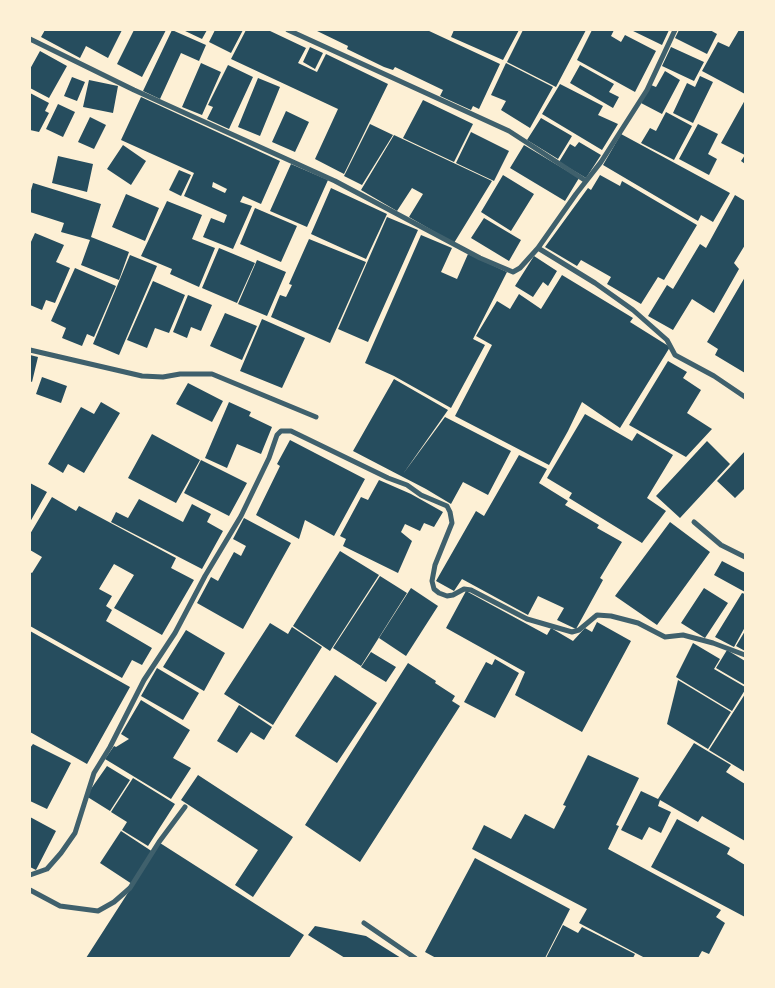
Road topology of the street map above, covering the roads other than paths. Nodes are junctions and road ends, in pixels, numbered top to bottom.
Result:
1 (288, 30) edge
2 (676, 30) edge
3 (30, 39) edge
4 (586, 181) junction
5 (538, 248) junction
6 (30, 350) edge
7 (745, 397) edge
8 (316, 417) dead end
9 (694, 522) dead end
10 (745, 557) edge
11 (745, 655) edge
12 (185, 807) dead end
13 (30, 875) edge
14 (30, 890) edge
15 (364, 923) dead end
16 (415, 958) edge

1 - 4 street
2 - 4 street
3 - 5 street
4 - 5 street
5 - 7 street
6 - 8 street
9 - 10 street
11 - 13 street
12 - 14 street
15 - 16 street

